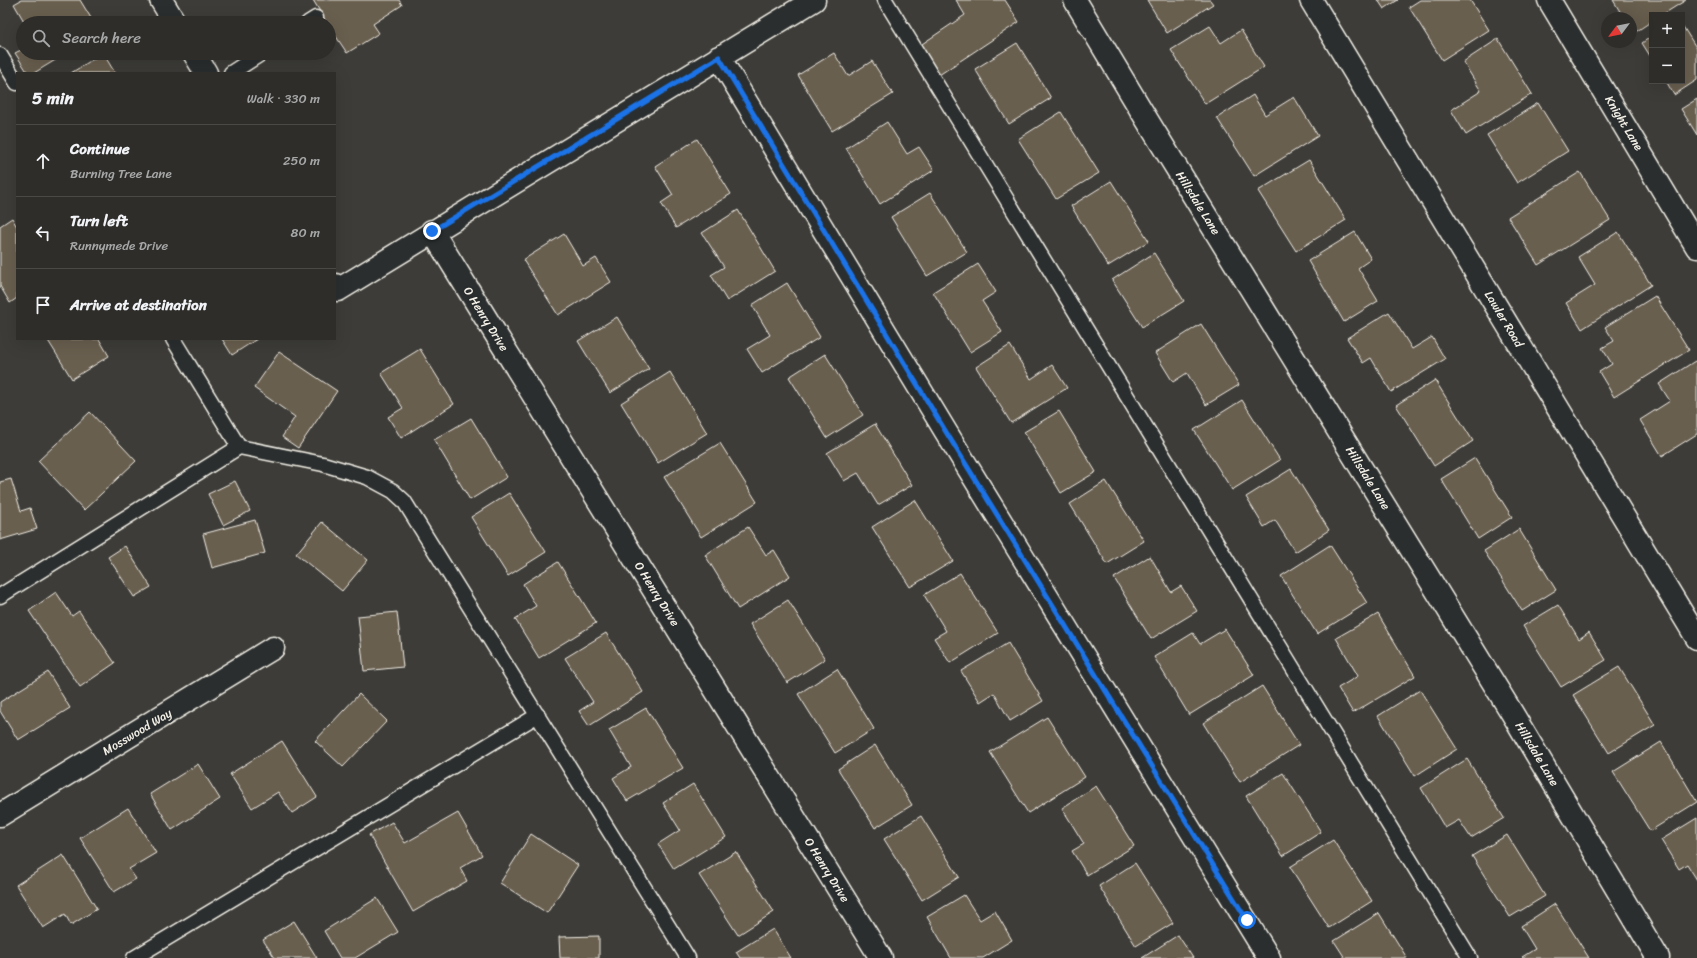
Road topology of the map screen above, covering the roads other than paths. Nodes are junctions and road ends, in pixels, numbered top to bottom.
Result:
1 (161, 0) edge
2 (814, 0) edge
3 (885, 0) edge
4 (1075, 0) edge
5 (1311, 0) edge
6 (1549, 0) edge
7 (171, 16) edge
8 (0, 55) edge
9 (719, 57) junction
10 (198, 60) edge
11 (251, 60) edge
12 (205, 72) edge
13 (233, 72) edge
14 (16, 81) edge
15 (432, 231) junction
16 (1697, 247) edge
17 (336, 287) edge
18 (174, 340) edge
19 (238, 447) junction
20 (0, 596) edge
21 (1697, 638) edge
22 (273, 648) dead end
23 (538, 715) junction
24 (0, 815) edge
25 (134, 958) edge
26 (688, 958) edge
27 (881, 958) edge
28 (1269, 958) edge
29 (1470, 958) edge
30 (1658, 958) edge

1 - 7 street
2 - 9 street
3 - 29 lane
4 - 30 street, Hillsdale Lane
5 - 21 street, Lawler Road
6 - 16 street, Knight Lane
8 - 14 lane
9 - 15 street
9 - 28 street
10 - 12 street
11 - 13 lane
15 - 17 street
15 - 27 street, O Henry Drive
18 - 19 lane
19 - 20 lane
19 - 23 lane
22 - 24 street, Mosswood Way
23 - 25 lane
23 - 26 lane

